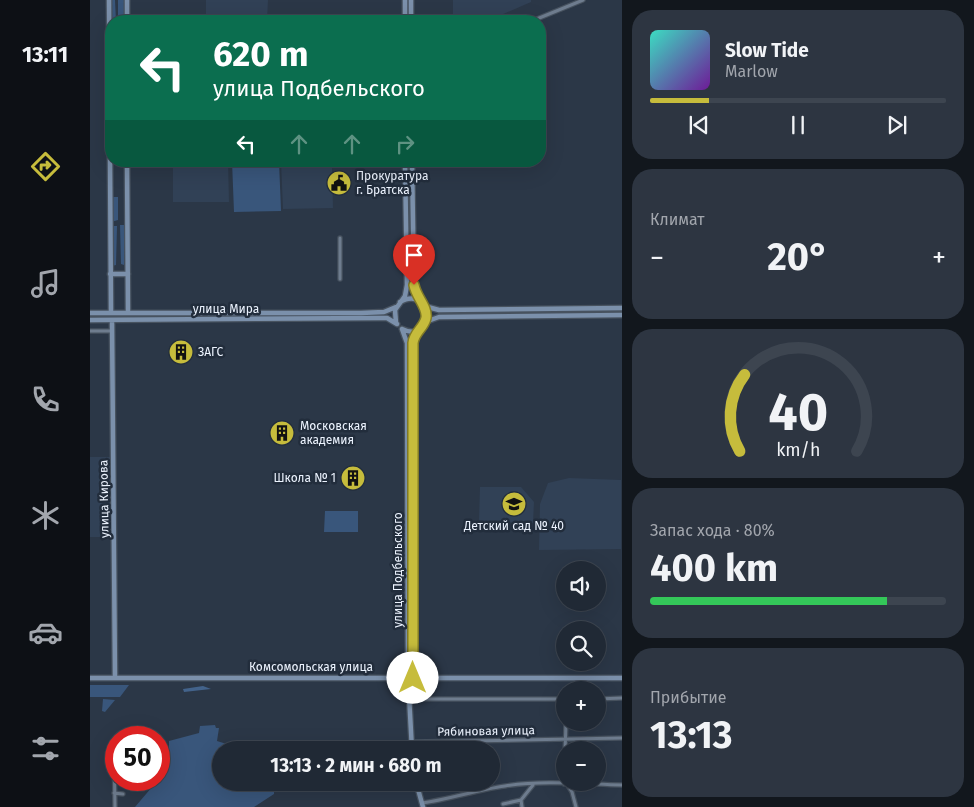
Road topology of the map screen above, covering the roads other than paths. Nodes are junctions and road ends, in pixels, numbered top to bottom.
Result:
1 (109, 0) edge
2 (127, 0) edge
3 (405, 0) edge
4 (411, 0) edge
5 (583, 0) edge
6 (109, 15) edge
7 (127, 15) edge
8 (405, 15) edge
9 (411, 15) edge
10 (546, 15) edge
11 (110, 167) edge
12 (128, 167) edge
13 (406, 167) edge
14 (412, 167) edge
15 (340, 238) dead end
16 (110, 274) junction
17 (128, 274) junction
18 (340, 280) dead end
19 (400, 302) junction
20 (419, 302) junction
21 (424, 306) junction
22 (396, 307) junction
23 (622, 308) edge
24 (189, 312) junction
25 (90, 313) edge
26 (111, 313) junction
27 (128, 313) junction
28 (622, 315) edge
29 (362, 316) junction
30 (189, 319) junction
31 (90, 320) edge
32 (112, 320) junction
33 (424, 323) junction
34 (397, 324) junction
35 (420, 328) junction
36 (402, 329) junction
37 (112, 331) junction
38 (90, 332) edge
39 (411, 611) junction
40 (411, 677) junction
41 (90, 678) edge
42 (115, 678) junction
43 (622, 678) edge
44 (606, 698) edge
45 (622, 698) edge
46 (410, 699) junction
47 (556, 699) edge
48 (565, 731) edge
49 (565, 738) junction
50 (622, 738) edge
51 (412, 741) edge
52 (450, 741) edge
53 (534, 784) junction
54 (556, 784) edge
55 (606, 785) edge
56 (622, 785) edge
57 (418, 791) edge
58 (571, 791) edge
59 (114, 793) joint
60 (123, 794) dead end
61 (521, 800) junction
62 (503, 804) dead end
63 (422, 805) edge
64 (115, 807) edge
65 (522, 807) edge
66 (576, 807) edge

1 - 6 main road
2 - 7 main road
3 - 8 main road
4 - 9 main road
5 - 10 street
11 - 16 main road
12 - 17 main road
13 - 19 main road
14 - 20 main road
15 - 18 street
16 - 17 main road
16 - 26 main road
17 - 27 main road
19 - 20 main road
19 - 22 main road
20 - 21 main road
21 - 23 main road
21 - 33 main road
22 - 29 main road
22 - 34 main road
24 - 27 main road, улица Мира
24 - 29 main road, улица Мира
24 - 30 main road
25 - 26 main road, улица Мира
26 - 27 main road, улица Мира
28 - 33 main road
29 - 30 main road, улица Мира
29 - 34 main road
30 - 32 main road, улица Мира
31 - 32 main road, улица Мира
32 - 37 main road, улица Кирова
33 - 35 main road
34 - 36 main road
35 - 36 main road
35 - 39 main road, улица Подбельского
36 - 39 main road, улица Подбельского
37 - 38 street
37 - 42 main road, улица Кирова
39 - 40 main road, улица Подбельского
40 - 42 main road, Комсомольская улица
40 - 43 main road, Комсомольская улица
40 - 46 main road, улица Подбельского
41 - 42 main road, Комсомольская улица
44 - 45 street
46 - 47 street
46 - 51 main road, улица Подбельского
48 - 49 street
49 - 50 street, Рябиновая улица
49 - 52 street, Рябиновая улица
53 - 54 street
53 - 61 street
53 - 63 street
55 - 56 street
57 - 63 main road
58 - 66 street
59 - 60 street
59 - 64 street
61 - 62 street
61 - 65 street

